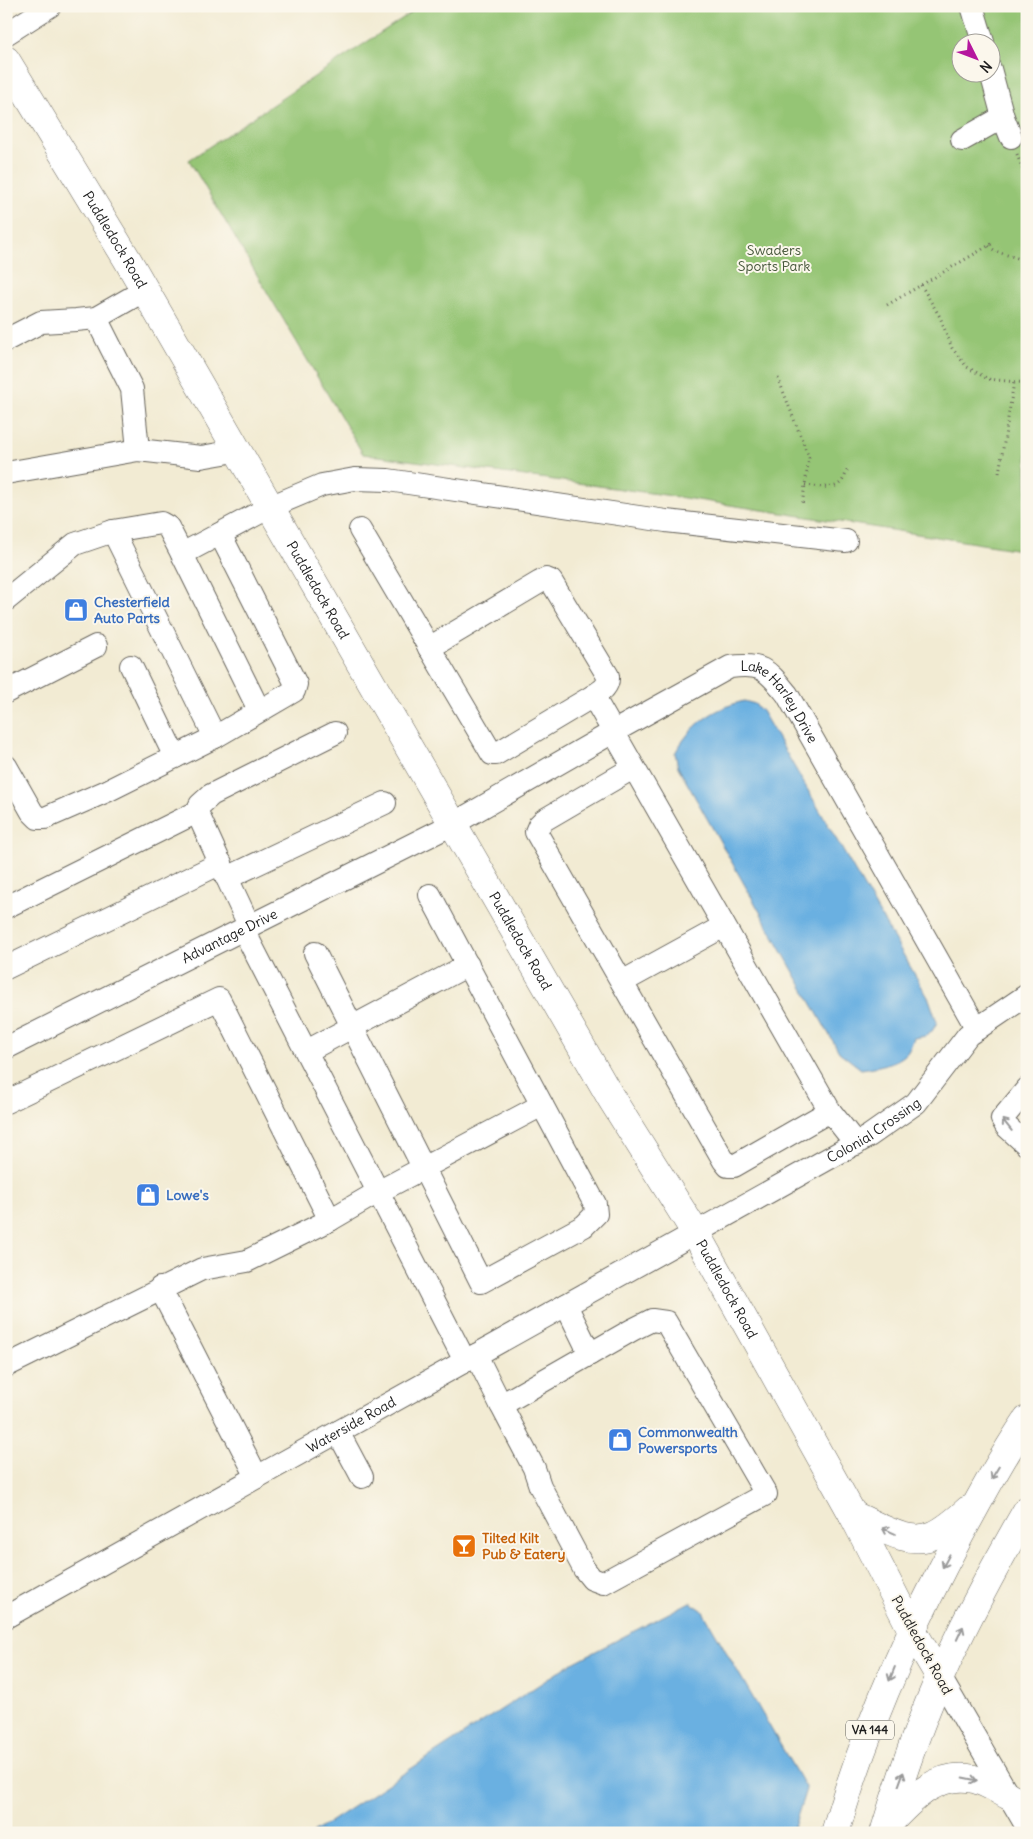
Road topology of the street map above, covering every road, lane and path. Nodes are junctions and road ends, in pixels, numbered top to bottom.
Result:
1 (50, 6) edge
2 (972, 6) edge
3 (980, 32) edge
4 (6, 34) edge
5 (6, 60) edge
6 (994, 82) edge
7 (1007, 127) junction
8 (962, 140) dead end
9 (1027, 182) edge
10 (995, 242) dead end
11 (989, 246) junction
12 (1027, 263) edge
13 (921, 285) junction
14 (146, 290) junction
15 (887, 305) dead end
16 (96, 318) junction
17 (6, 340) edge
18 (778, 378) dead end
19 (1014, 382) junction
20 (1027, 383) edge
21 (237, 449) junction
22 (138, 450) junction
23 (848, 467) dead end
24 (6, 472) edge
25 (999, 474) dead end
26 (805, 485) junction
27 (802, 505) dead end
28 (270, 507) junction
29 (113, 530) junction
30 (360, 530) dead end
31 (220, 534) junction
32 (846, 541) dead end
33 (182, 554) junction
34 (6, 600) edge
35 (96, 646) dead end
36 (429, 648) junction
37 (131, 666) dead end
38 (6, 692) edge
39 (593, 696) junction
40 (259, 710) junction
41 (335, 732) dead end
42 (613, 732) junction
43 (215, 737) junction
44 (175, 757) junction
45 (6, 766) edge
46 (633, 768) junction
47 (385, 803) dead end
48 (197, 812) junction
49 (453, 824) junction
50 (224, 871) junction
51 (430, 895) dead end
52 (6, 907) edge
53 (724, 926) junction
54 (246, 927) junction
55 (315, 953) dead end
56 (468, 965) junction
57 (6, 968) edge
58 (622, 982) junction
59 (1027, 995) edge
60 (352, 1026) junction
61 (978, 1029) junction
62 (6, 1048) edge
63 (307, 1051) junction
64 (1020, 1096) edge
65 (6, 1102) edge
66 (542, 1105) junction
67 (830, 1111) junction
68 (856, 1144) junction
69 (1027, 1145) edge
70 (424, 1168) junction
71 (378, 1192) junction
72 (330, 1220) junction
73 (695, 1232) junction
74 (160, 1288) junction
75 (566, 1304) junction
76 (590, 1354) junction
77 (471, 1358) junction
78 (6, 1366) edge
79 (500, 1405) junction
80 (1027, 1420) edge
81 (338, 1432) junction
82 (362, 1477) dead end
83 (257, 1478) junction
84 (977, 1502) junction
85 (1027, 1510) edge
86 (853, 1515) junction
87 (6, 1617) edge
88 (912, 1630) junction
89 (940, 1677) junction
90 (1009, 1796) junction
91 (1027, 1827) edge
92 (885, 1829) edge
93 (835, 1833) edge

1 - 4 street
2 - 3 street
5 - 14 main road, Puddledock Road
6 - 7 street
7 - 8 street
7 - 9 path
10 - 11 path
11 - 12 path
11 - 13 path
13 - 15 path
13 - 19 path
14 - 16 street
14 - 21 main road, Puddledock Road
16 - 17 street
16 - 22 street
18 - 26 path
19 - 20 path
19 - 25 path
21 - 22 street
21 - 28 main road, Puddledock Road
22 - 24 street
23 - 26 path
26 - 27 path
28 - 31 street
28 - 32 street
28 - 49 main road, Puddledock Road
29 - 33 street
29 - 34 street
29 - 43 street
30 - 36 street
31 - 33 street
31 - 40 street
33 - 40 street
35 - 38 street
36 - 39 street
36 - 39 street
37 - 44 street
39 - 42 street
40 - 43 street
41 - 48 street
42 - 46 street
42 - 49 street, Lake Harley Drive
42 - 61 street, Lake Harley Drive
43 - 44 street
44 - 45 street
46 - 53 street
46 - 58 street
47 - 50 street
48 - 50 street
48 - 52 street
49 - 54 street, Advantage Drive
49 - 73 main road, Puddledock Road
50 - 54 street
50 - 57 street
51 - 56 street
53 - 58 street
53 - 67 street
54 - 62 street, Advantage Drive
54 - 63 street
55 - 60 street
56 - 60 street
56 - 66 street
58 - 67 street
59 - 61 street, Colonial Crossing
60 - 63 street
60 - 70 street
61 - 68 street, Colonial Crossing
63 - 71 street
69 -> 64 street
65 - 72 street
66 - 70 street
66 - 70 street
67 - 68 street
68 - 73 street, Colonial Crossing
70 - 71 street
71 - 72 street
71 - 77 street
72 - 74 street
73 - 75 street, Waterside Road
73 - 86 main road, Puddledock Road
74 - 78 street
74 - 83 street
75 - 76 street
75 - 77 street, Waterside Road
76 - 79 street
76 - 79 street
77 - 79 street
77 - 81 street, Waterside Road
80 -> 84 main road, VA 144
81 - 82 street
81 - 83 street, Waterside Road
83 - 87 street, Waterside Road
84 -> 86 main road
84 -> 88 main road, VA 144
89 -> 85 main road, VA 144
86 - 88 main road, Puddledock Road
88 - 89 main road, Puddledock Road
88 -> 93 main road, VA 144
89 - 90 street, Puddledock Road
92 -> 89 main road, VA 144
90 - 91 street, Puddledock Road
92 -> 90 main road

